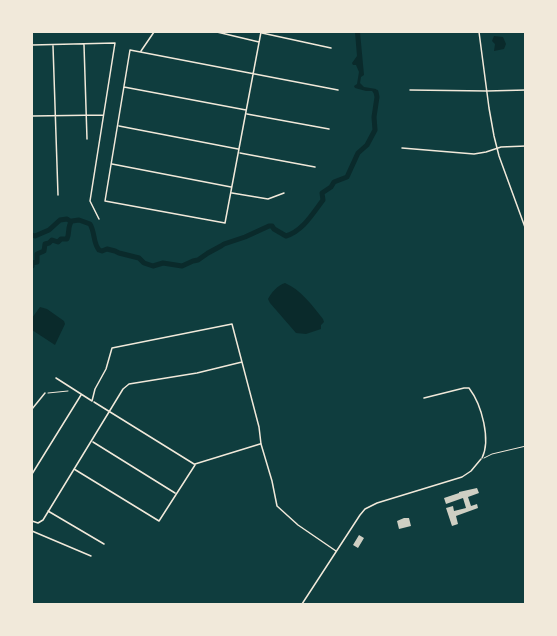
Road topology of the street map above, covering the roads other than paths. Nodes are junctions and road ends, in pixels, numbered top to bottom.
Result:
1 (154, 32) edge
2 (217, 32) edge
3 (261, 32) edge
4 (479, 32) edge
5 (259, 42) junction
6 (84, 44) junction
7 (32, 45) edge
8 (53, 45) junction
9 (331, 48) dead end
10 (140, 52) junction
11 (254, 74) junction
12 (124, 87) junction
13 (338, 90) dead end
14 (410, 90) dead end
15 (525, 90) edge
16 (487, 91) junction
17 (246, 112) junction
18 (87, 115) junction
19 (103, 115) junction
20 (32, 116) edge
21 (55, 116) junction
22 (118, 126) junction
23 (329, 129) dead end
24 (87, 139) dead end
25 (525, 146) edge
26 (402, 148) dead end
27 (239, 149) junction
28 (497, 149) junction
29 (238, 153) junction
30 (111, 164) junction
31 (315, 167) dead end
32 (232, 187) junction
33 (231, 193) junction
34 (284, 193) dead end
35 (58, 195) dead end
36 (99, 219) dead end
37 (525, 230) edge
38 (242, 362) junction
39 (56, 378) dead end
40 (45, 393) road end
41 (81, 394) junction
42 (424, 398) dead end
43 (92, 401) junction
44 (32, 409) edge
45 (109, 411) junction
46 (91, 441) junction
47 (261, 444) junction
48 (525, 446) edge
49 (481, 459) junction
50 (195, 465) junction
51 (74, 469) junction
52 (32, 474) edge
53 (176, 494) junction
54 (48, 511) junction
55 (32, 521) edge
56 (32, 531) edge
57 (104, 544) dead end
58 (336, 551) junction
59 (92, 556) dead end
60 (302, 604) edge

1 - 10 street
2 - 5 street
3 - 5 street
3 - 9 street
4 - 16 street
5 - 11 street
6 - 8 street
6 - 18 street
6 - 19 street
7 - 8 street
8 - 21 street
10 - 11 street
10 - 12 street
11 - 13 street
11 - 17 street
12 - 17 street
12 - 22 street
14 - 16 street
15 - 16 street
16 - 28 street
17 - 23 street
17 - 27 street
18 - 19 street
18 - 21 street
18 - 24 street
19 - 36 street
20 - 21 street
21 - 35 street
22 - 27 street
22 - 30 street
25 - 28 street
26 - 28 street
27 - 29 street
28 - 37 street
29 - 31 street
29 - 32 street
30 - 32 street
30 - 33 street
32 - 33 street
33 - 34 street
38 - 43 street
38 - 45 street
38 - 47 street
39 - 41 street
40 - 44 street
41 - 43 street
41 - 52 street
42 - 49 street
43 - 45 street
45 - 46 street
45 - 50 street
46 - 51 street
46 - 53 street
47 - 50 street
47 - 58 street
48 - 49 street
49 - 58 street
50 - 53 street
51 - 53 street
51 - 54 street
54 - 55 street
54 - 57 street
56 - 59 street
58 - 60 street

